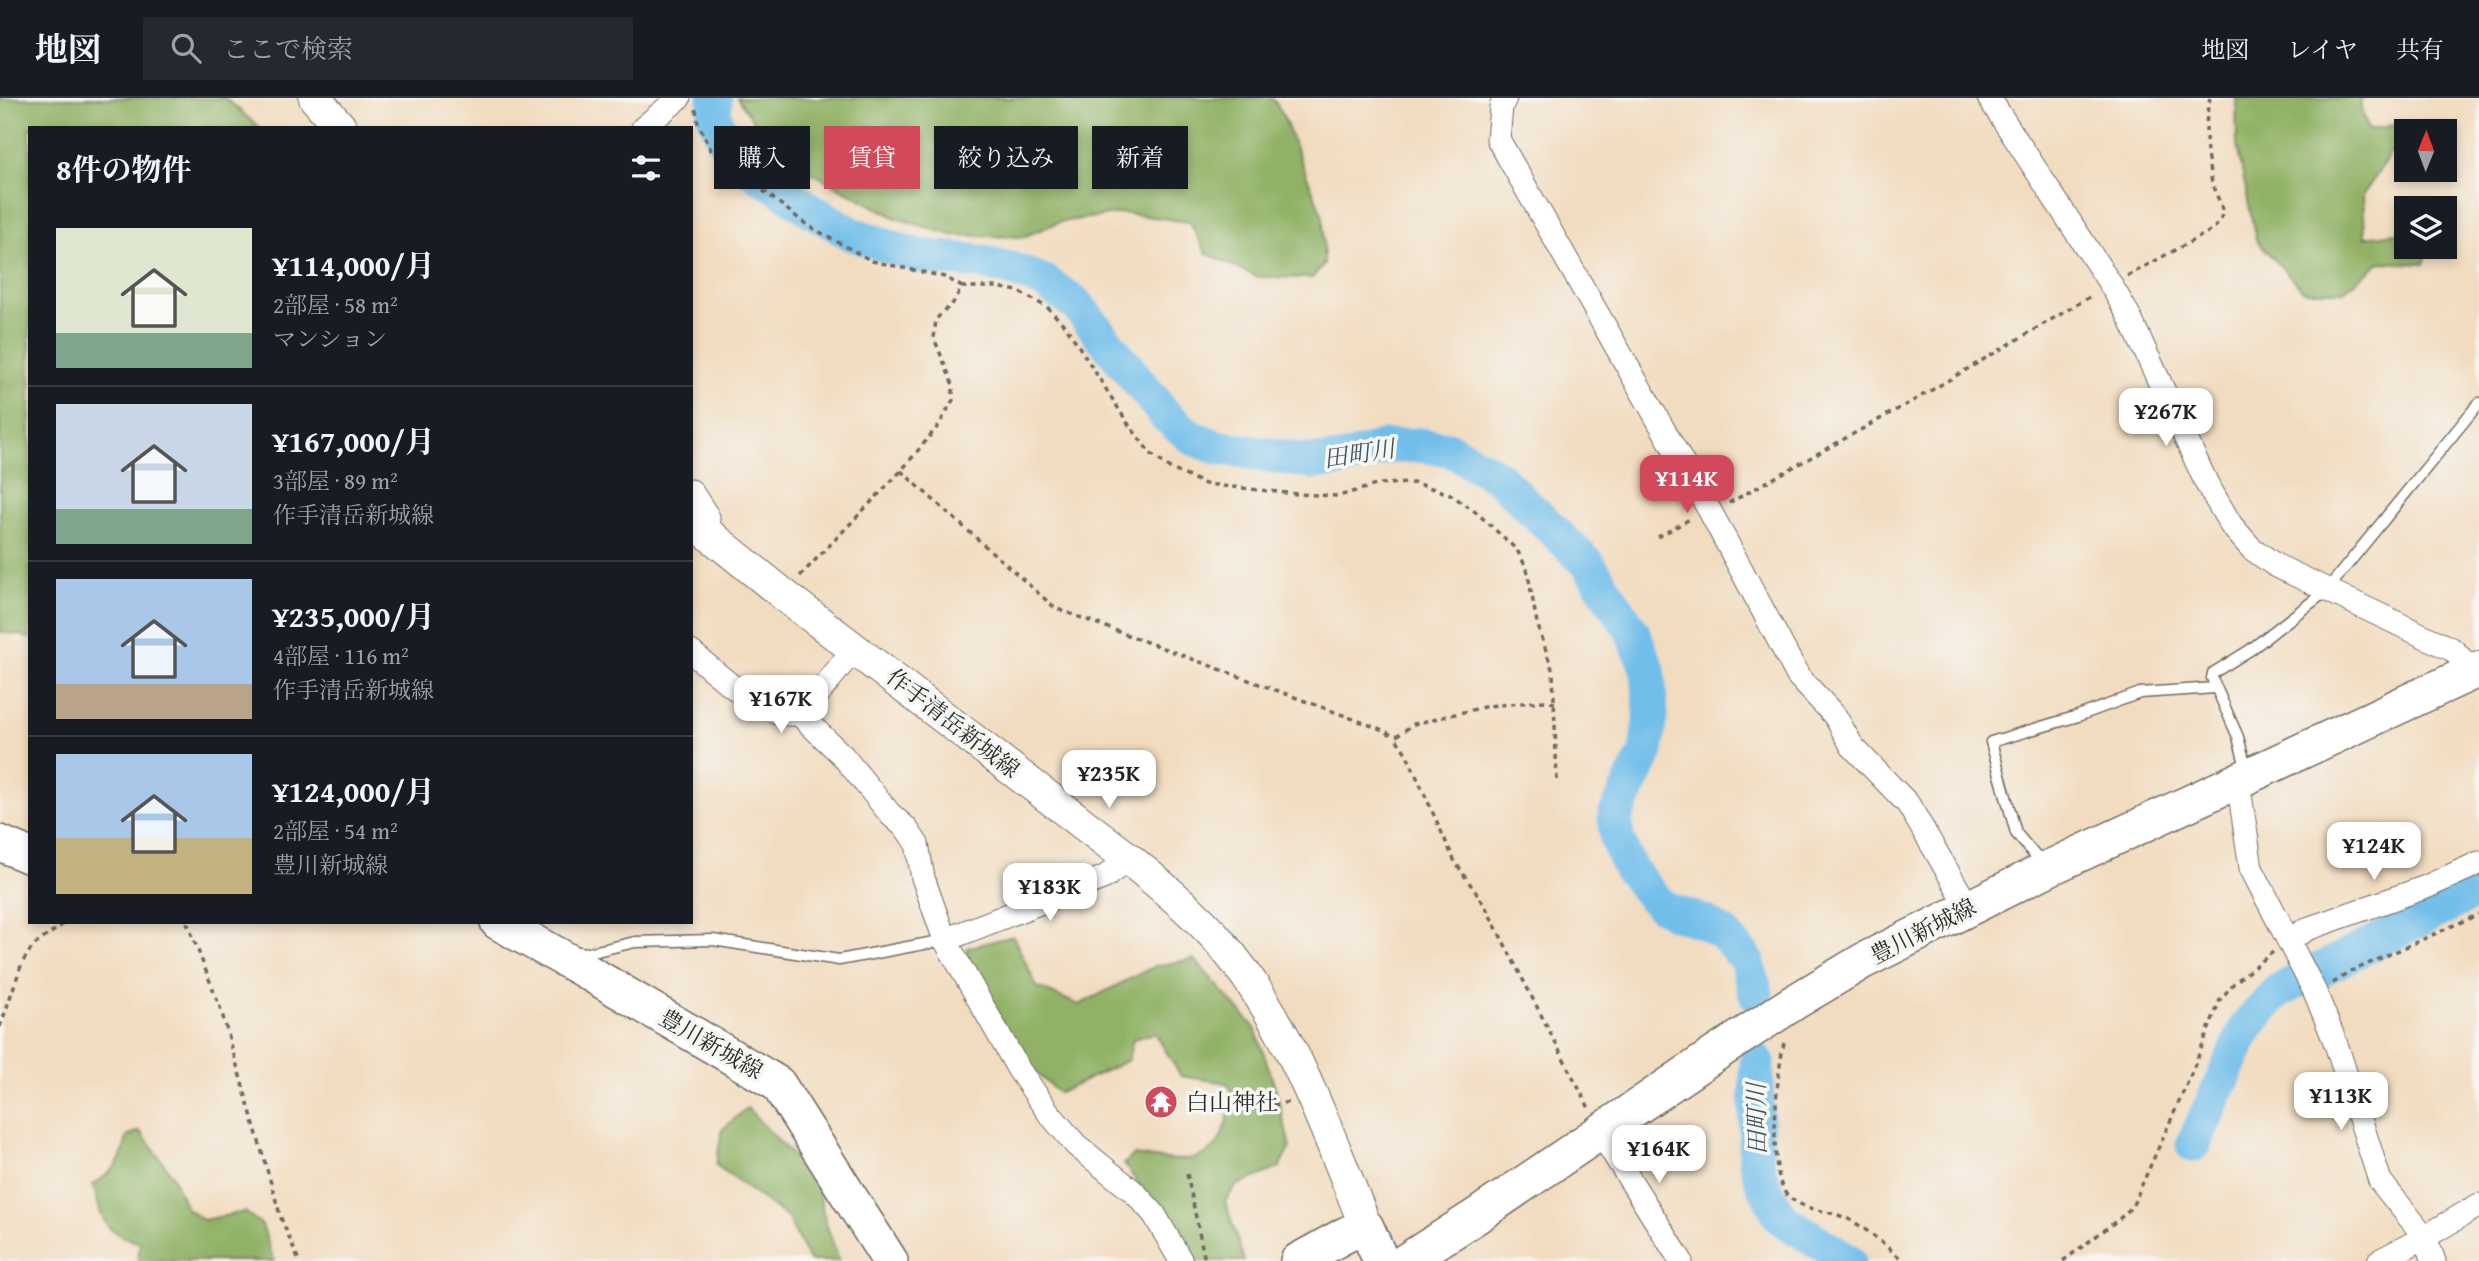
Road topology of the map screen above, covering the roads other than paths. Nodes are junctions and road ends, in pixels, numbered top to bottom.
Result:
1 (315, 98) edge
2 (1506, 98) edge
3 (1989, 98) edge
4 (687, 101) edge
5 (339, 126) edge
6 (646, 126) edge
7 (2479, 403) edge
8 (693, 494) edge
9 (699, 527) edge
10 (2326, 591) junction
11 (855, 648) junction
12 (693, 654) edge
13 (2477, 670) edge
14 (2216, 688) junction
15 (799, 714) junction
16 (2243, 779) junction
17 (0, 843) edge
18 (28, 855) edge
19 (1129, 859) junction
20 (2479, 863) edge
21 (2047, 869) junction
22 (1969, 908) junction
23 (502, 924) edge
24 (945, 940) junction
25 (2293, 946) junction
26 (547, 949) junction
27 (1600, 1132) junction
28 (2479, 1205) edge
29 (1366, 1227) junction
30 (2425, 1237) junction
31 (890, 1261) edge
32 (1181, 1261) edge
33 (1298, 1261) edge
34 (1381, 1261) edge
35 (1406, 1261) edge
36 (1681, 1261) edge
37 (2379, 1261) edge
38 (2434, 1261) edge

1 - 5 main road
2 - 22 street
3 - 10 street
4 - 6 street
7 - 10 lane
8 - 9 street
9 - 11 main road, 作手清岳新城線
10 - 13 street
10 - 14 lane
11 - 15 street
11 - 19 main road, 作手清岳新城線
12 - 15 street
13 - 16 main road, 豊川新城線
14 - 16 lane
14 - 21 lane
15 - 24 street
16 - 21 main road, 豊川新城線
16 - 25 street
17 - 18 main road
19 - 24 street
19 - 29 main road, 作手清岳新城線
20 - 25 street
21 - 22 main road, 豊川新城線
22 - 27 main road, 豊川新城線
23 - 26 main road, 豊川新城線
24 - 26 lane
24 - 32 street
25 - 30 street
26 - 31 main road, 豊川新城線
27 - 35 main road, 豊川新城線
27 - 36 street
28 - 30 street
29 - 33 main road
29 - 34 main road
30 - 37 street
30 - 38 street

